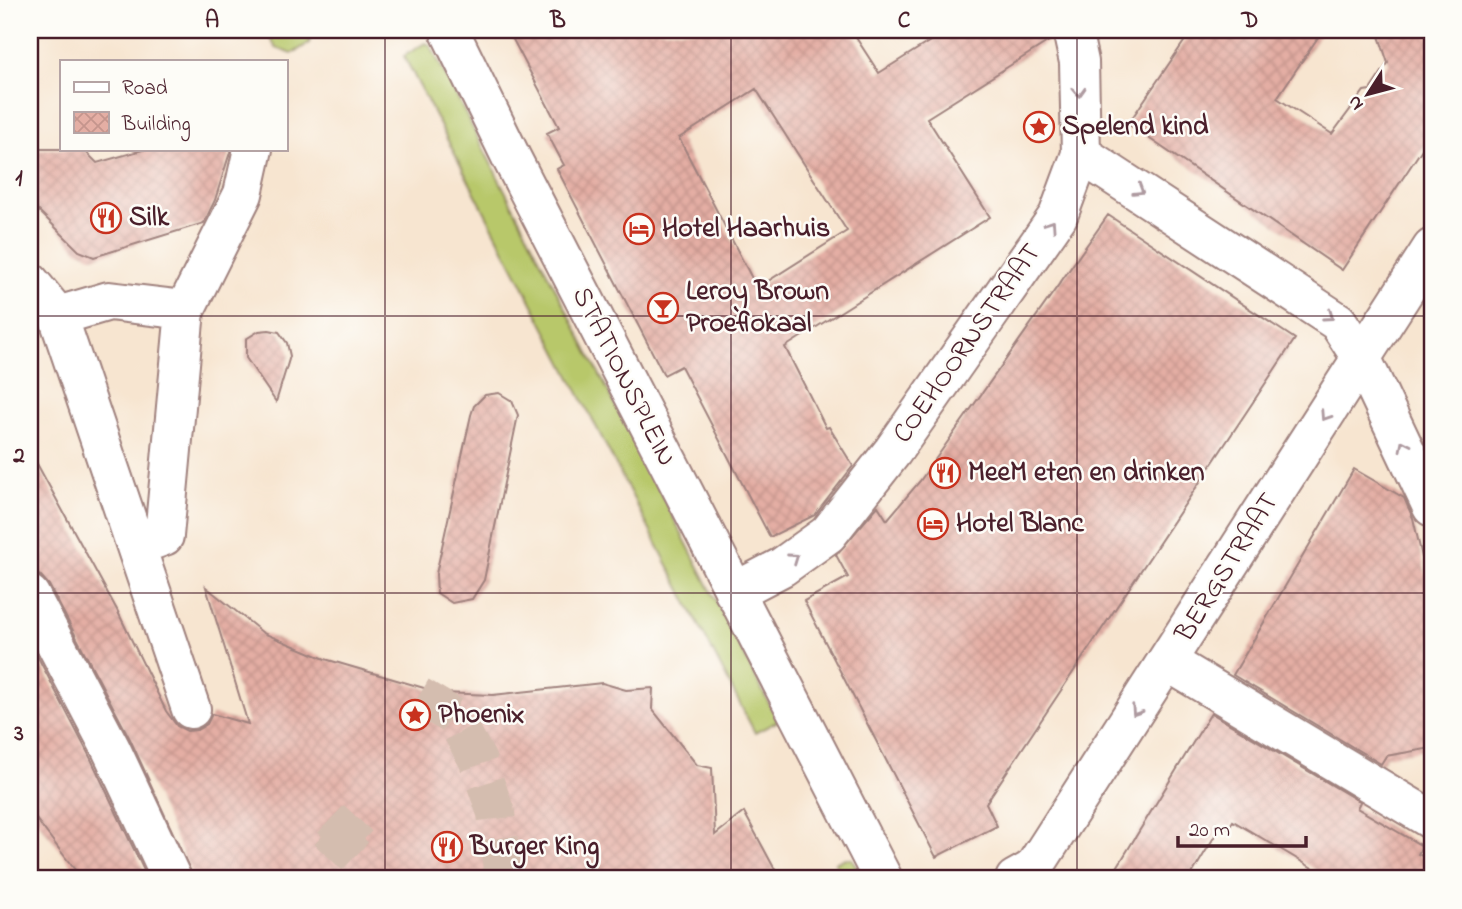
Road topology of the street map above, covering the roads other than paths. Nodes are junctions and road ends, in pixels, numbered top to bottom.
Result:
1 (449, 30) edge
2 (1072, 30) edge
3 (253, 150) edge
4 (1081, 154) junction
5 (1432, 248) edge
6 (30, 282) edge
7 (185, 310) junction
8 (58, 317) junction
9 (1362, 359) junction
10 (1432, 507) edge
11 (136, 546) junction
12 (734, 592) junction
13 (30, 595) edge
14 (1168, 662) junction
15 (191, 709) dead end
16 (1432, 820) edge
17 (172, 879) edge
18 (883, 879) edge
19 (1015, 879) edge

1 - 12 street, STATIONSPLEIN
2 -> 4 street, COEHOORNSTRAAT
3 - 7 street
4 -> 9 street
12 -> 4 street, COEHOORNSTRAAT
5 - 9 street, BERGSTRAAT
6 - 8 street
7 - 8 street
7 - 11 street
8 - 11 street
10 -> 9 street
9 -> 14 street, BERGSTRAAT
11 - 15 street
12 - 18 street, STATIONSPLEIN
13 - 17 street
14 - 16 street
14 -> 19 street, BERGSTRAAT

